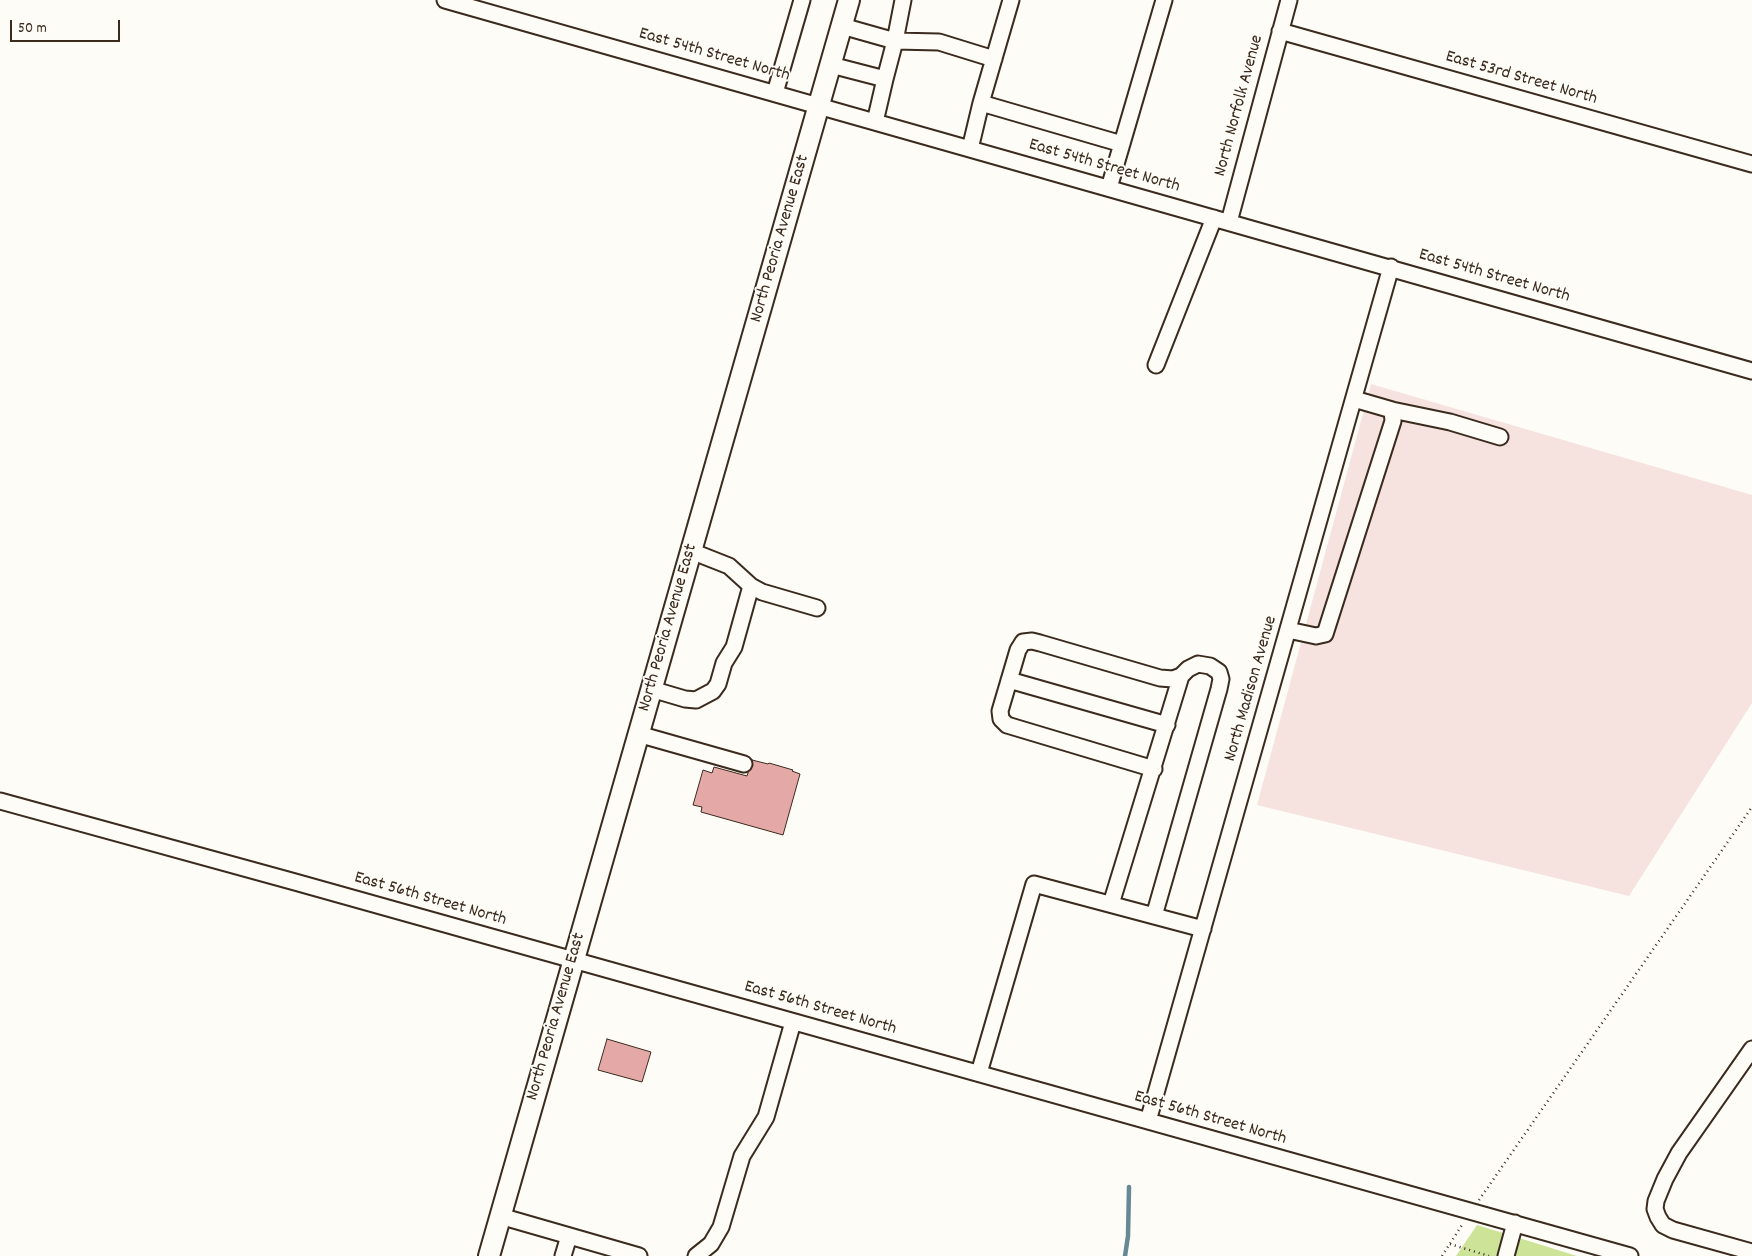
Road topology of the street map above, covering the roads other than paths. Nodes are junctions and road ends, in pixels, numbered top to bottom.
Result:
1 (445, 0) edge
2 (802, 0) edge
3 (849, 0) edge
4 (903, 0) edge
5 (1011, 0) edge
6 (1164, 0) edge
7 (1289, 0) edge
8 (842, 26) junction
9 (1280, 31) junction
10 (895, 41) junction
11 (994, 59) junction
12 (831, 65) junction
13 (885, 80) junction
14 (775, 93) junction
15 (981, 103) junction
16 (819, 106) junction
17 (875, 122) junction
18 (1122, 144) junction
19 (970, 149) junction
20 (1752, 164) edge
21 (1109, 188) junction
22 (1221, 220) junction
23 (1391, 267) junction
24 (1156, 366) dead end
25 (1752, 371) edge
26 (1354, 399) junction
27 (1392, 410) junction
28 (1500, 437) dead end
29 (691, 552) junction
30 (751, 586) junction
31 (817, 608) dead end
32 (1288, 630) junction
33 (1181, 676) junction
34 (1009, 680) junction
35 (651, 689) junction
36 (1167, 725) junction
37 (638, 734) junction
38 (744, 764) dead end
39 (1154, 769) junction
40 (0, 801) edge
41 (1111, 904) junction
42 (1154, 916) junction
43 (1203, 929) junction
44 (574, 960) junction
45 (793, 1022) junction
46 (1752, 1049) edge
47 (979, 1073) junction
48 (1148, 1121) junction
49 (500, 1216) junction
50 (1515, 1223) junction
51 (569, 1236) junction
52 (1752, 1252) edge
53 (489, 1256) edge
54 (563, 1256) edge
55 (639, 1256) edge
56 (696, 1256) edge
57 (1506, 1256) edge
58 (1630, 1256) edge

1 - 14 street, East 54th Street North
2 - 14 street
3 - 8 main road, North Peoria Avenue East
4 - 10 street
5 - 11 street
6 - 18 street
7 - 9 street, North Norfolk Avenue
8 - 10 street
8 - 12 main road, North Peoria Avenue East
9 - 20 street, East 53rd Street North
9 - 22 street, North Norfolk Avenue
10 - 11 street
10 - 13 street
11 - 15 street
12 - 13 street
12 - 16 main road, North Peoria Avenue East
13 - 17 street
14 - 16 street, East 54th Street North
15 - 18 street
15 - 19 street
16 - 17 street, East 54th Street North
16 - 29 main road, North Peoria Avenue East
17 - 19 street, East 54th Street North
18 - 21 street
19 - 21 street, East 54th Street North
21 - 22 street, East 54th Street North
22 - 23 street, East 54th Street North
22 - 24 street, North Norfolk Avenue
23 - 25 street, East 54th Street North
23 - 26 street, North Madison Avenue
26 - 27 street
26 - 32 street, North Madison Avenue
27 - 28 street
27 - 32 street
29 - 30 street
29 - 35 main road, North Peoria Avenue East
30 - 31 street
30 - 35 street
32 - 43 street, North Madison Avenue
33 - 34 street
33 - 36 street
33 - 42 street
34 - 36 street
34 - 39 street
35 - 37 main road, North Peoria Avenue East
36 - 39 street
37 - 38 street
37 - 44 main road, North Peoria Avenue East
39 - 41 street
40 - 44 street, East 56th Street North
41 - 42 street
41 - 47 street
42 - 43 street
43 - 48 street, North Madison Avenue
44 - 45 street, East 56th Street North
44 - 49 main road, North Peoria Avenue East
45 - 47 street, East 56th Street North
45 - 56 street
46 - 52 street
47 - 48 street, East 56th Street North
48 - 50 street, East 56th Street North
49 - 51 street
49 - 53 main road, North Peoria Avenue East
50 - 57 street
50 - 58 street, East 56th Street North
51 - 54 street
51 - 55 street

